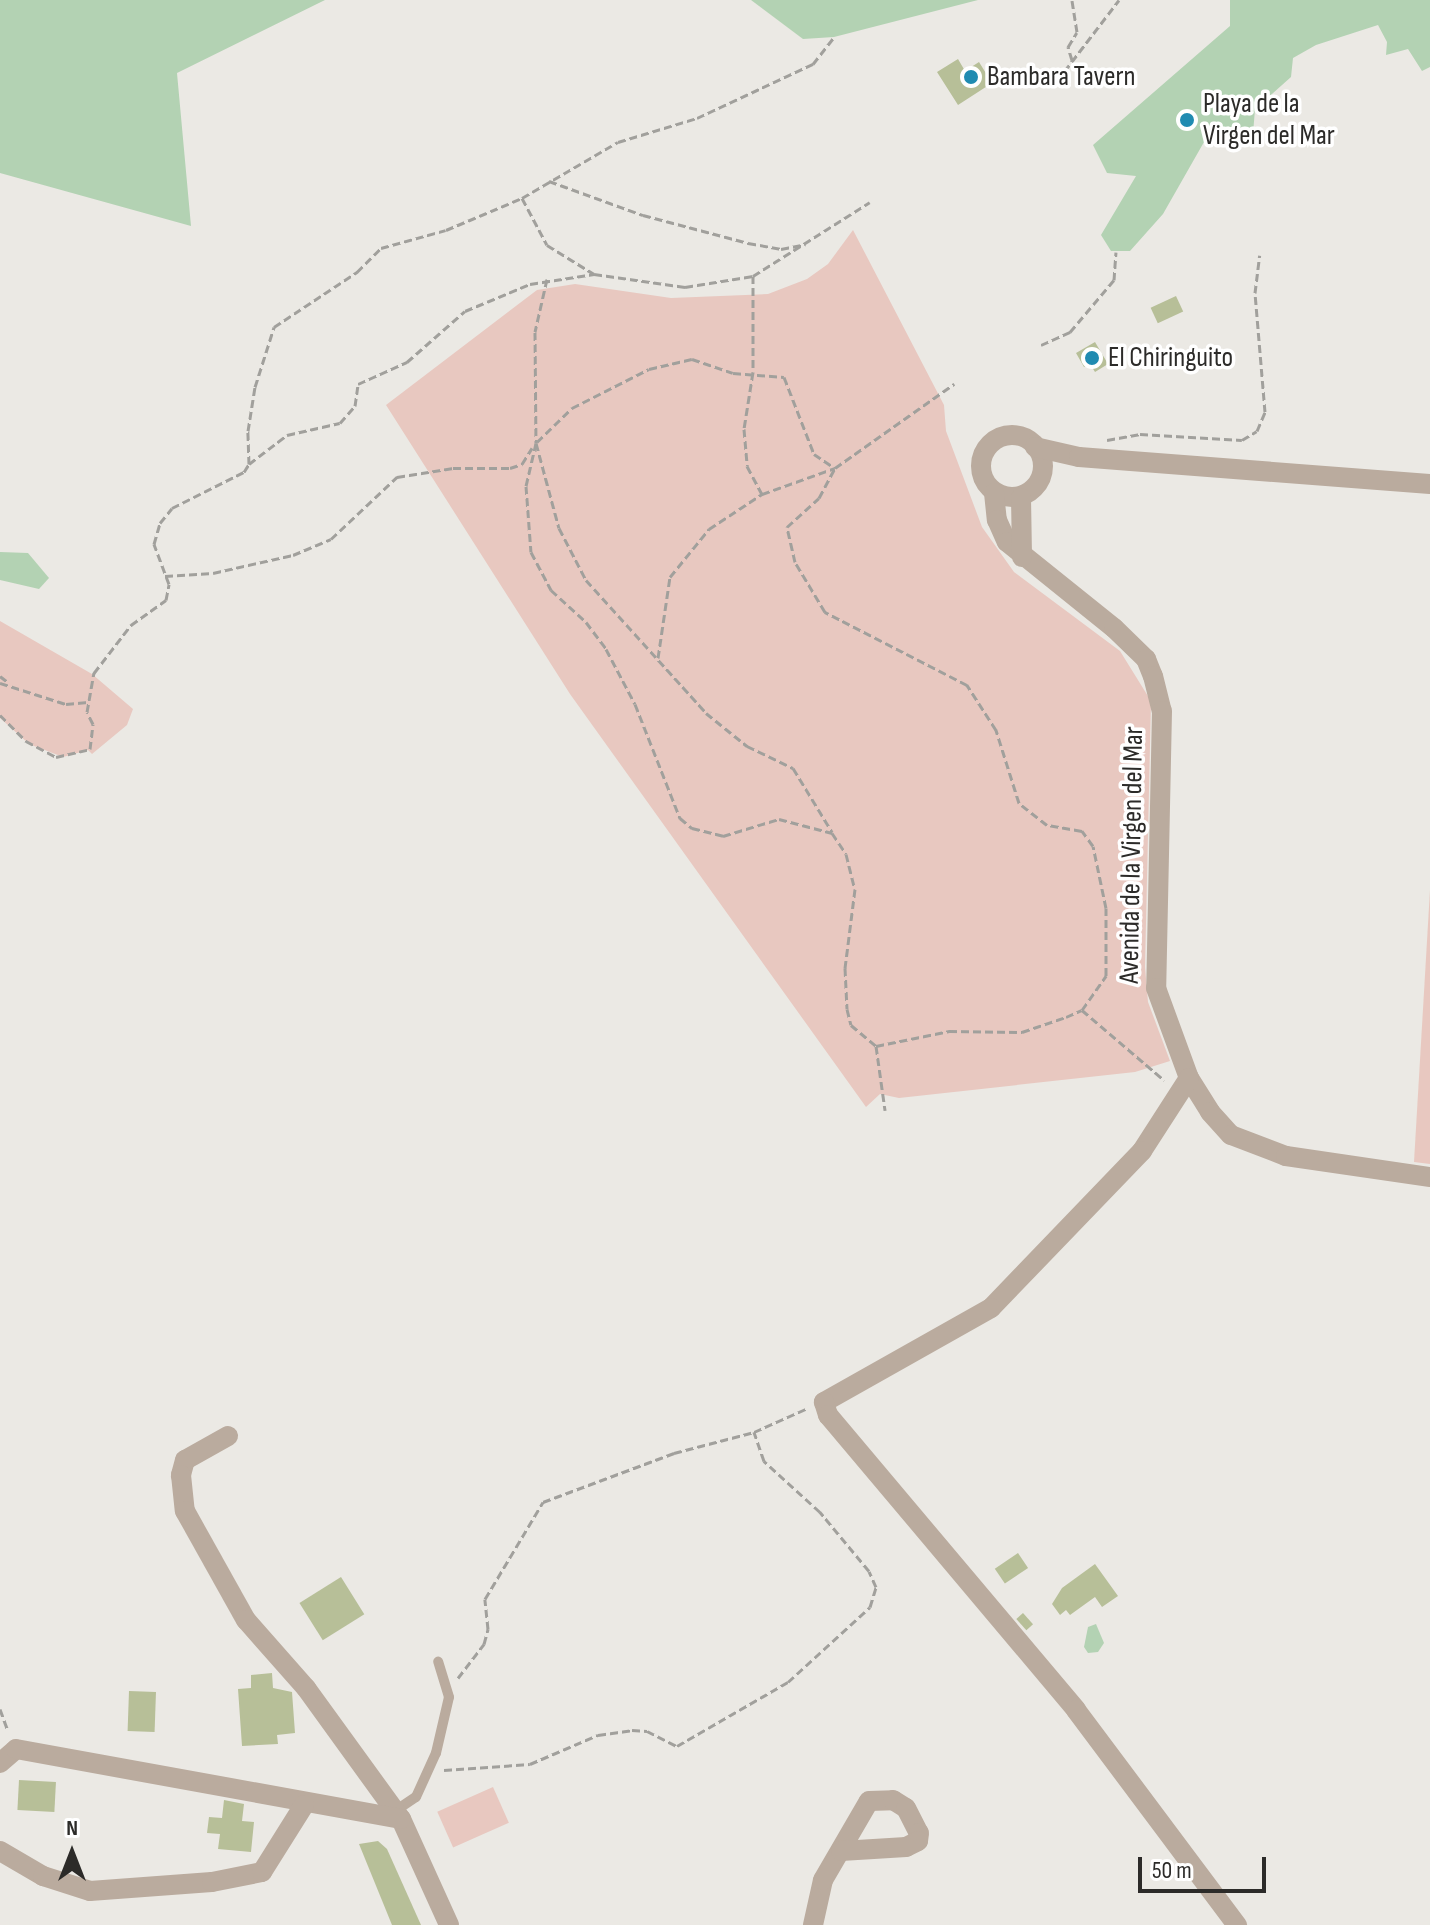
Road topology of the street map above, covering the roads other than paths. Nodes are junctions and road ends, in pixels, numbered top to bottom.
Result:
1 (1035, 447) junction
2 (1079, 457) junction
3 (1040, 484) junction
4 (1430, 484) edge
5 (994, 493) junction
6 (1021, 498) junction
7 (1022, 557) junction
8 (1189, 1078) junction
9 (1430, 1177) edge
10 (228, 1436) dead end
11 (438, 1662) dead end
12 (0, 1763) edge
13 (304, 1805) junction
14 (398, 1815) junction
15 (0, 1851) edge
16 (841, 1851) dead end
17 (449, 1925) edge
18 (813, 1925) edge
19 (1237, 1925) edge

1 - 2 street
1 - 3 street
1 - 5 street
2 - 3 street
2 - 4 street
3 - 6 street
5 - 6 street
5 - 7 street, Avenida de la Virgen del Mar
6 - 7 street
7 - 8 street, Avenida de la Virgen del Mar
8 - 9 street, Avenida de la Virgen del Mar
8 - 19 street
10 - 14 street
11 - 14 lane
12 - 13 street
13 - 14 street
13 - 15 street
14 - 17 street
16 - 18 street

